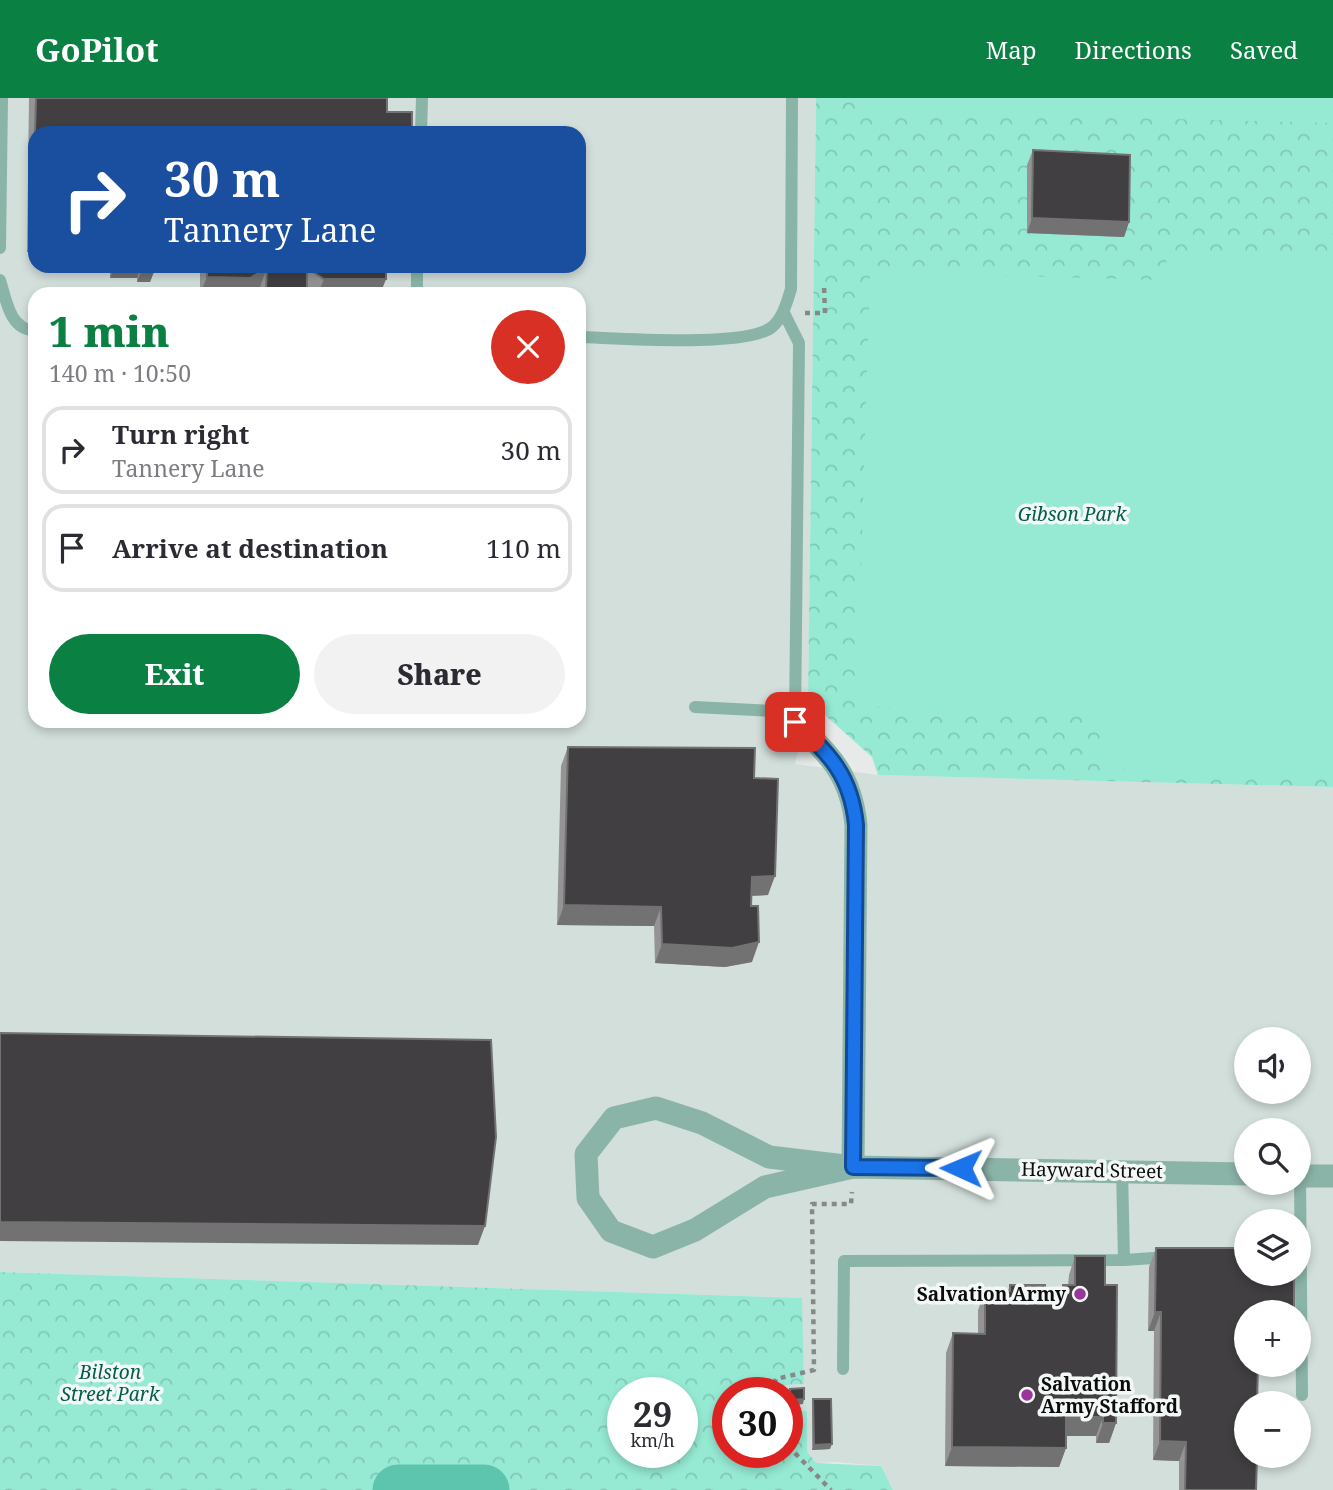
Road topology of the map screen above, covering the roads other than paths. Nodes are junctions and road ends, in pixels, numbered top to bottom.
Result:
1 (2, 98) edge
2 (422, 98) edge
3 (792, 98) edge
4 (421, 126) edge
5 (0, 248) edge
6 (0, 280) edge
7 (784, 313) junction
8 (28, 329) edge
9 (586, 337) edge
10 (695, 707) dead end
11 (795, 722) junction
12 (853, 1167) junction
13 (1122, 1170) junction
14 (1234, 1174) edge
15 (1311, 1176) edge
16 (1333, 1176) edge
17 (1183, 1257) edge
18 (1124, 1260) junction
19 (1300, 1286) edge
20 (843, 1370) dead end
21 (1302, 1391) edge

1 - 5 lane
2 - 4 lane
3 - 7 lane
6 - 8 lane
7 - 9 lane
7 - 11 lane
10 - 11 lane
11 - 12 street
12 - 12 street, Hayward Street
12 - 13 street, Hayward Street
13 - 14 street, Hayward Street
13 - 18 lane
15 - 16 street
17 - 18 lane
18 - 20 lane
19 - 21 lane

